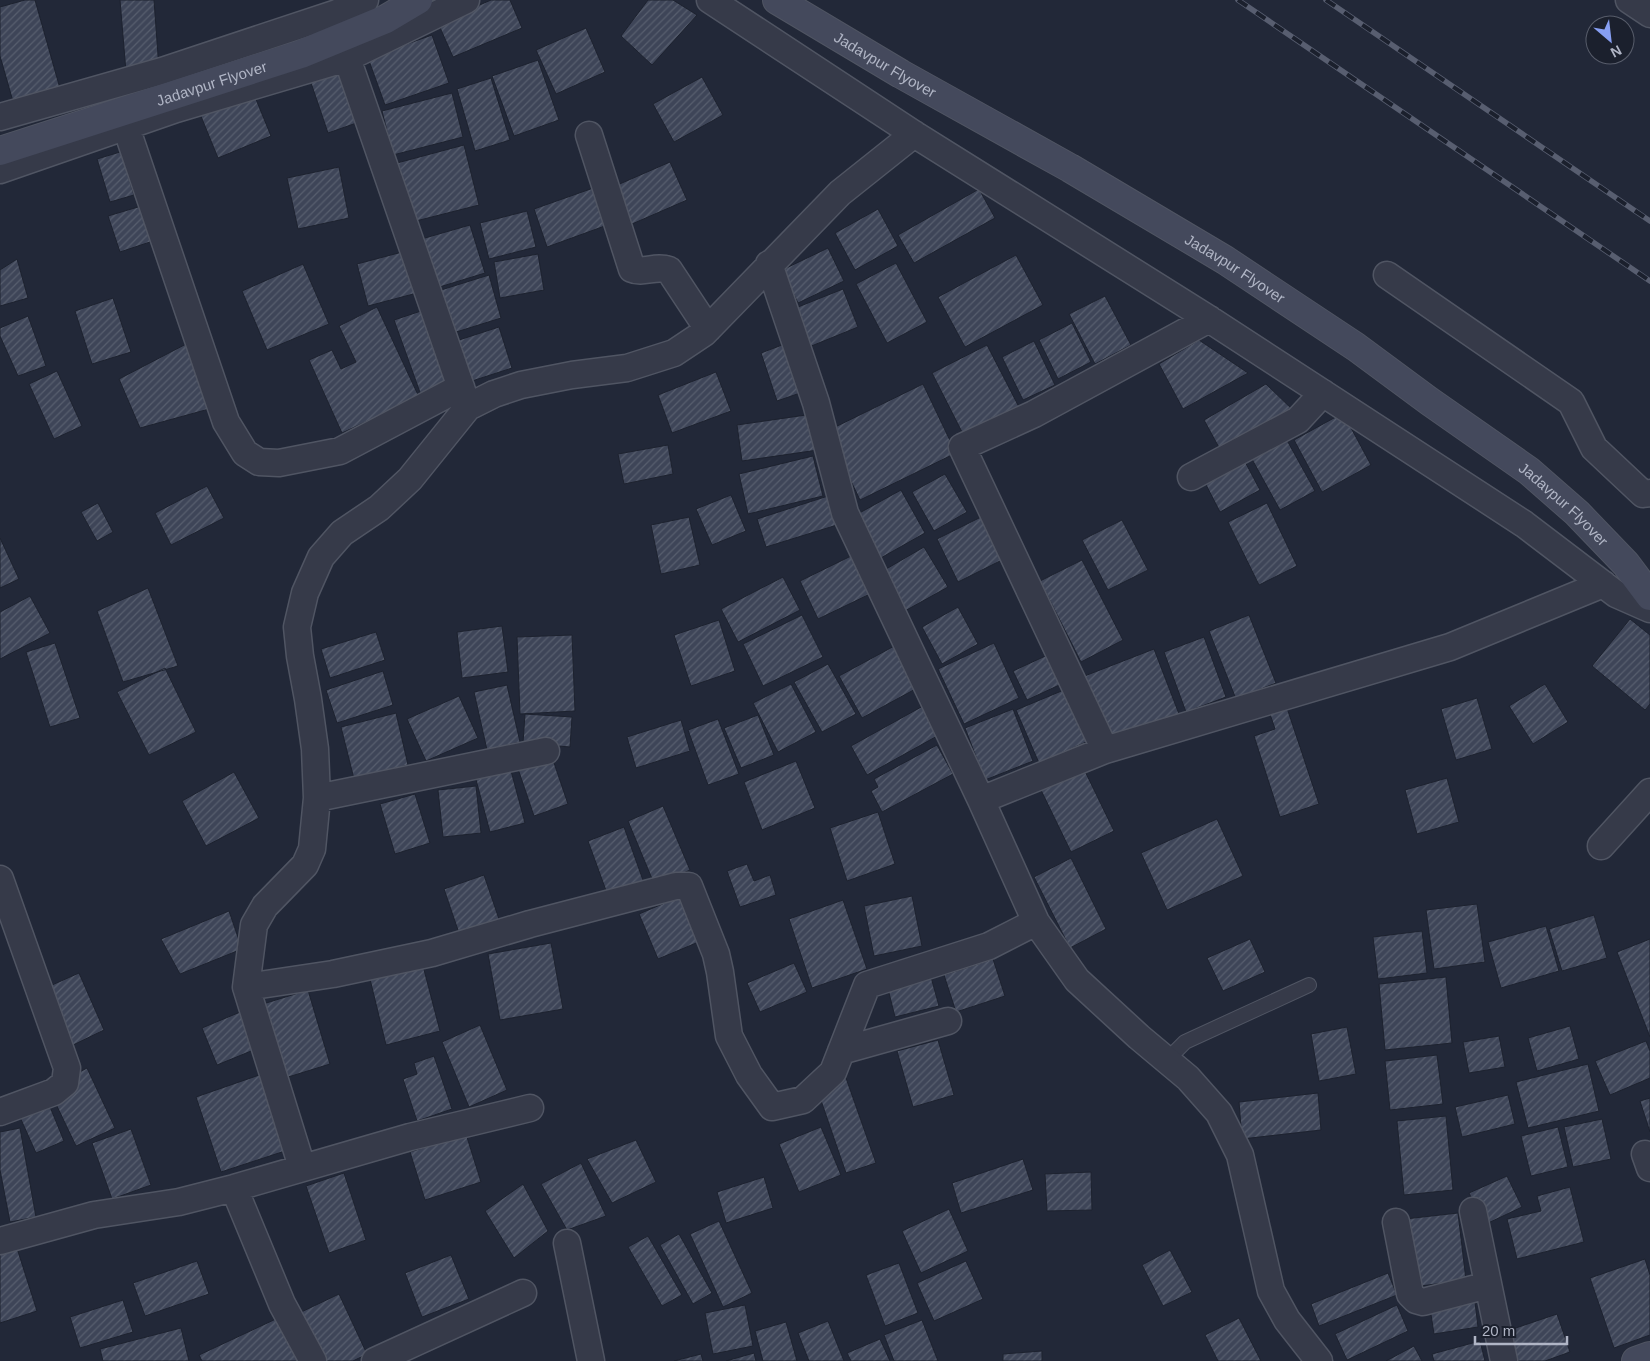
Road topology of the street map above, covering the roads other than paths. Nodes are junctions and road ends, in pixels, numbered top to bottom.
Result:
1 (365, 0) edge
2 (418, 0) edge
3 (466, 0) edge
4 (710, 0) edge
5 (778, 0) edge
6 (1629, 0) edge
7 (1650, 14) edge
8 (347, 58) junction
9 (0, 117) edge
10 (126, 127) junction
11 (914, 134) junction
12 (589, 135) dead end
13 (0, 151) edge
14 (0, 170) edge
15 (769, 264) junction
16 (1388, 276) dead end
17 (1209, 319) junction
18 (708, 329) junction
19 (1323, 393) junction
20 (464, 397) junction
21 (1191, 477) dead end
22 (1650, 492) edge
23 (1603, 584) junction
24 (1650, 596) edge
25 (1650, 609) edge
26 (1105, 750) junction
27 (546, 751) dead end
28 (1650, 792) edge
29 (317, 798) junction
30 (981, 800) junction
31 (1600, 846) dead end
32 (0, 879) edge
33 (1036, 922) junction
34 (1309, 985) dead end
35 (246, 987) junction
36 (948, 1021) dead end
37 (841, 1051) junction
38 (1167, 1060) junction
39 (530, 1108) dead end
40 (0, 1112) edge
41 (302, 1168) junction
42 (234, 1188) junction
43 (1472, 1211) dead end
44 (1396, 1222) dead end
45 (0, 1241) edge
46 (567, 1243) dead end
47 (1488, 1285) junction
48 (523, 1293) dead end
49 (420, 1352) edge
50 (1650, 1356) edge
51 (313, 1361) edge
52 (375, 1361) edge
53 (591, 1361) edge
54 (1319, 1361) edge
55 (1504, 1361) edge
56 (1636, 1361) edge

1 - 9 street
2 - 13 main road, Jadavpur Flyover
3 - 8 street
4 - 11 street
5 - 24 main road, Jadavpur Flyover
6 - 7 street
8 - 10 street
8 - 20 street
10 - 14 street
10 - 20 street
11 - 15 street
11 - 17 street
12 - 18 street
15 - 18 street
15 - 30 street
16 - 22 street
17 - 19 street
17 - 26 street
18 - 20 street
19 - 21 street
19 - 23 street
20 - 29 street
23 - 25 street
23 - 26 street
26 - 30 street
27 - 29 street
28 - 31 street
29 - 35 street
30 - 33 street
32 - 40 street
33 - 37 street
33 - 38 street
34 - 38 lane
35 - 37 street
35 - 41 street
36 - 37 street
38 - 54 street
39 - 41 street
41 - 42 street
42 - 45 street
42 - 51 street
43 - 47 street
44 - 47 street
46 - 53 street
47 - 55 street
48 - 49 street
49 - 52 street
50 - 56 main road

